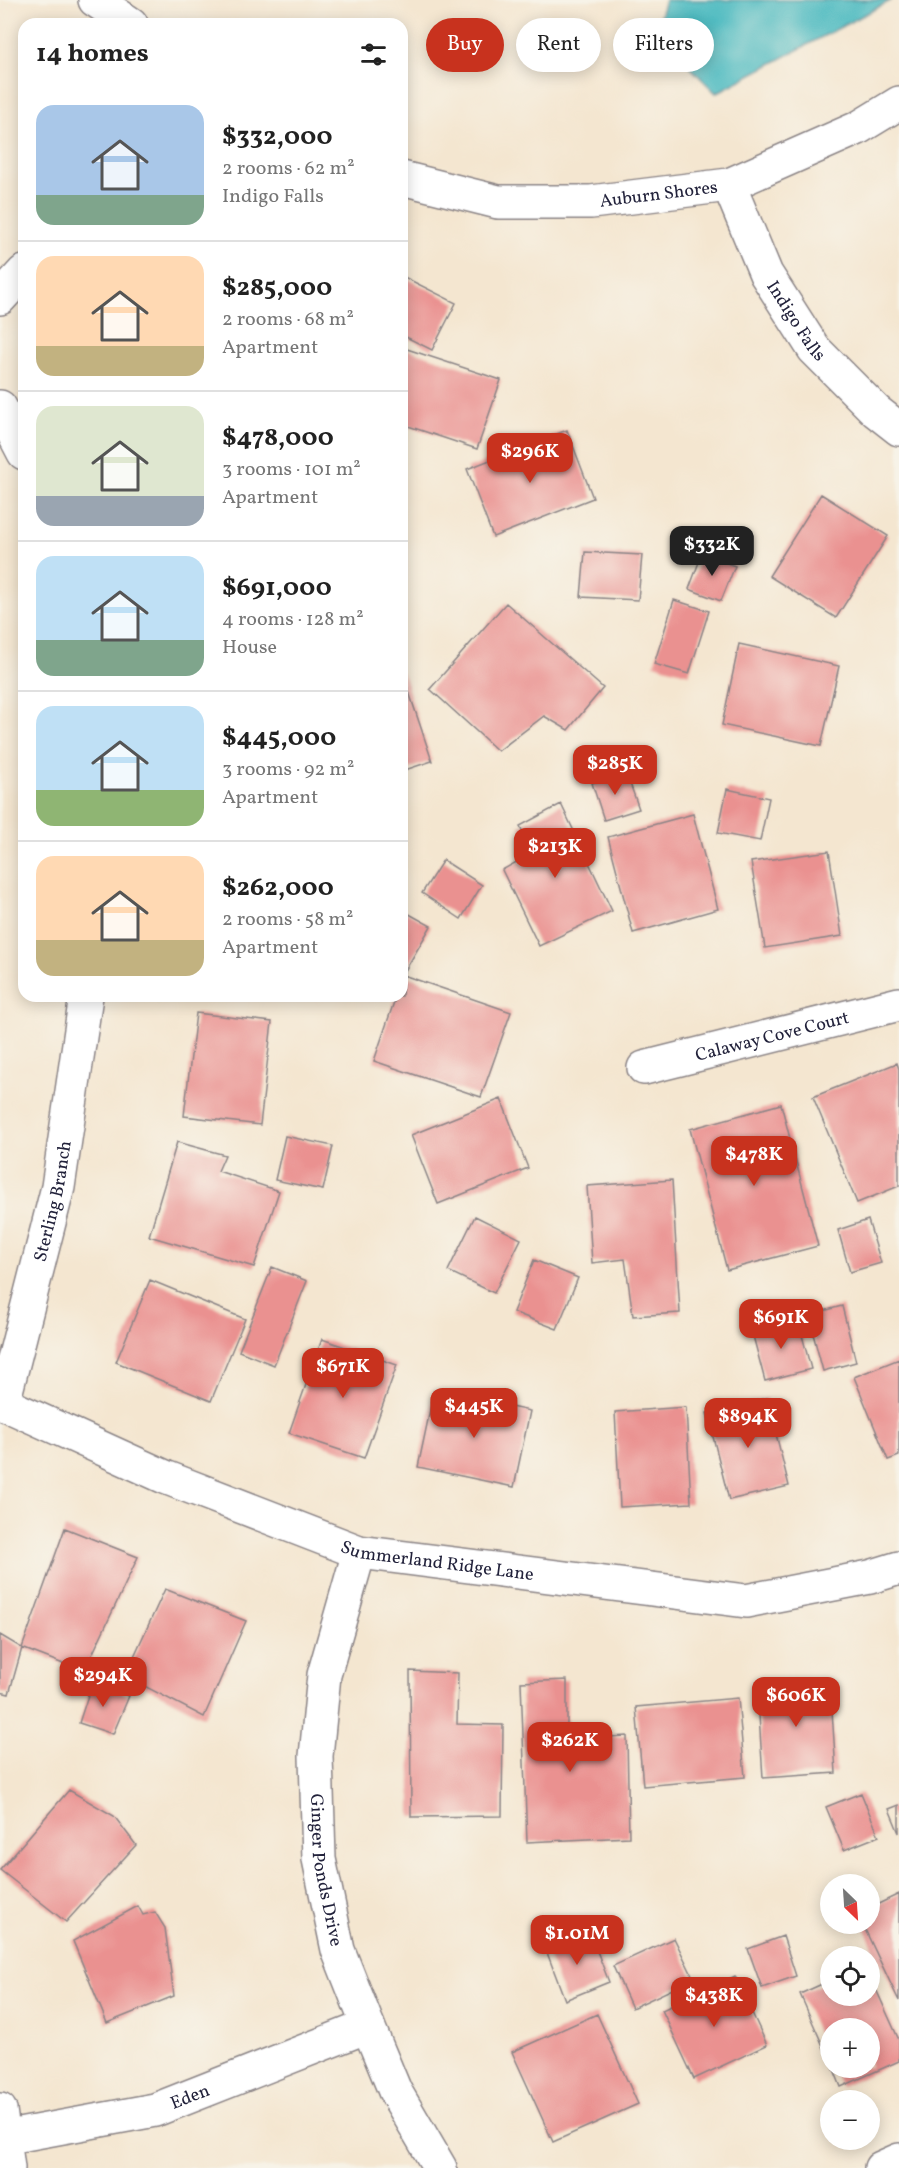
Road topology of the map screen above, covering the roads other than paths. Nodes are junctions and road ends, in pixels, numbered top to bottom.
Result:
1 (95, 0) edge
2 (122, 18) edge
3 (899, 103) edge
4 (408, 179) edge
5 (729, 185) junction
6 (18, 278) edge
7 (0, 298) edge
8 (0, 407) edge
9 (899, 429) edge
10 (18, 442) edge
11 (85, 1002) edge
12 (899, 1004) edge
13 (644, 1068) dead end
14 (2, 1403) edge
15 (359, 1552) junction
16 (899, 1568) edge
17 (368, 2026) junction
18 (4, 2139) edge
19 (899, 2160) edge
20 (440, 2168) edge
21 (881, 2168) edge

1 - 2 street
3 - 5 street, Auburn Shores
4 - 5 street, Auburn Shores
5 - 9 street, Indigo Falls
6 - 7 street
8 - 10 street
11 - 14 street, Sterling Branch
12 - 13 street, Calaway Cove Court
14 - 15 street, Summerland Ridge Lane
15 - 16 street, Summerland Ridge Lane
15 - 17 street, Ginger Ponds Drive
17 - 18 street, Eden
17 - 20 street, Ginger Ponds Drive
19 - 21 street

